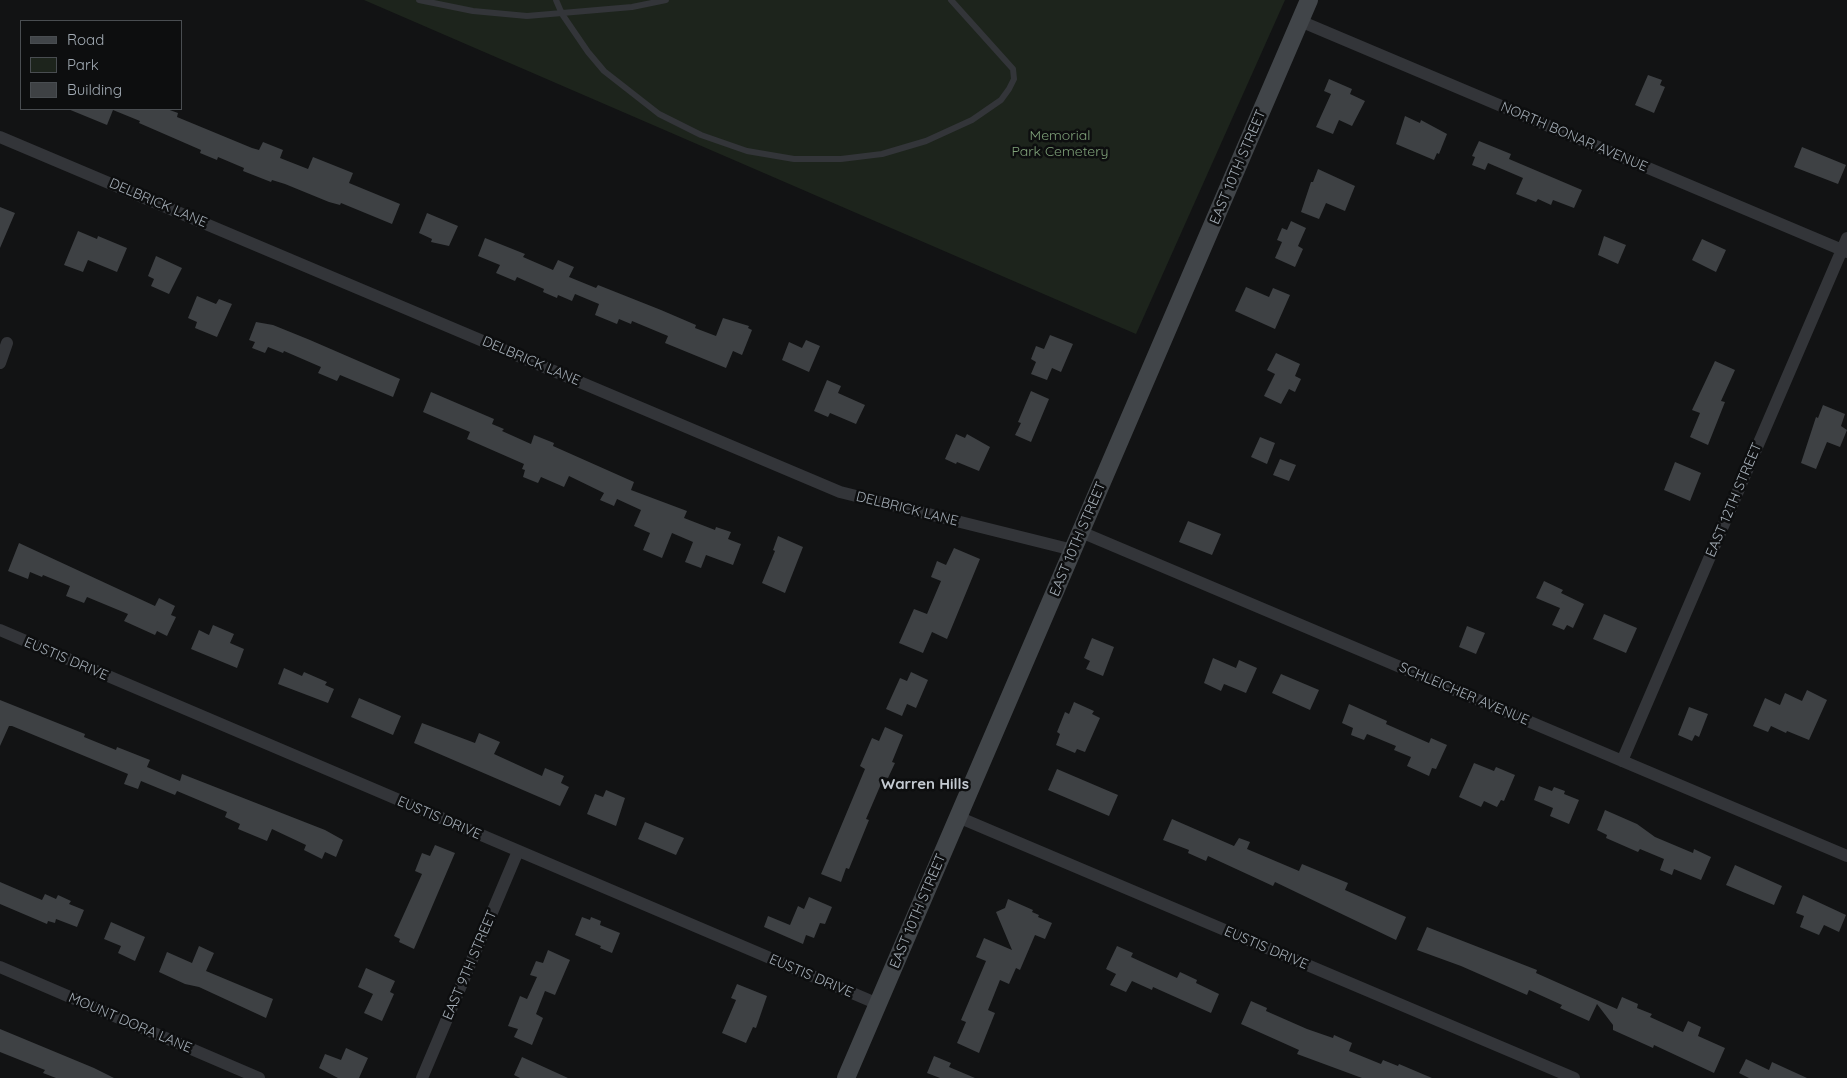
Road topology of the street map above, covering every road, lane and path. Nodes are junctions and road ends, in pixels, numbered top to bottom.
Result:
1 (420, 0) edge
2 (556, 0) edge
3 (666, 0) edge
4 (951, 0) edge
5 (1309, 0) edge
6 (562, 14) junction
7 (1300, 21) junction
8 (0, 137) edge
9 (1847, 238) edge
10 (1844, 251) edge
11 (7, 343) dead end
12 (0, 363) edge
13 (1081, 532) junction
14 (1073, 550) junction
15 (0, 630) edge
16 (1622, 761) junction
17 (958, 817) junction
18 (518, 852) junction
19 (1847, 856) edge
20 (0, 967) edge
21 (878, 1004) junction
22 (260, 1078) edge
23 (422, 1078) edge
24 (846, 1078) edge
25 (1574, 1078) edge

1 - 6 lane
2 - 6 lane
3 - 6 lane
4 - 6 lane
5 - 7 main road, EAST 10TH STREET
7 - 10 street, NORTH BONAR AVENUE
7 - 13 main road, EAST 10TH STREET
8 - 14 street, DELBRICK LANE
9 - 10 street, EAST 12TH STREET
10 - 16 street, EAST 12TH STREET
11 - 12 street
13 - 14 main road, EAST 10TH STREET
13 - 16 street, SCHLEICHER AVENUE
14 - 17 main road, EAST 10TH STREET
15 - 18 street, EUSTIS DRIVE
16 - 19 street, SCHLEICHER AVENUE
17 - 21 main road, EAST 10TH STREET
17 - 25 street, EUSTIS DRIVE
18 - 21 street, EUSTIS DRIVE
18 - 23 street, EAST 9TH STREET
20 - 22 street, MOUNT DORA LANE
21 - 24 main road, EAST 10TH STREET

